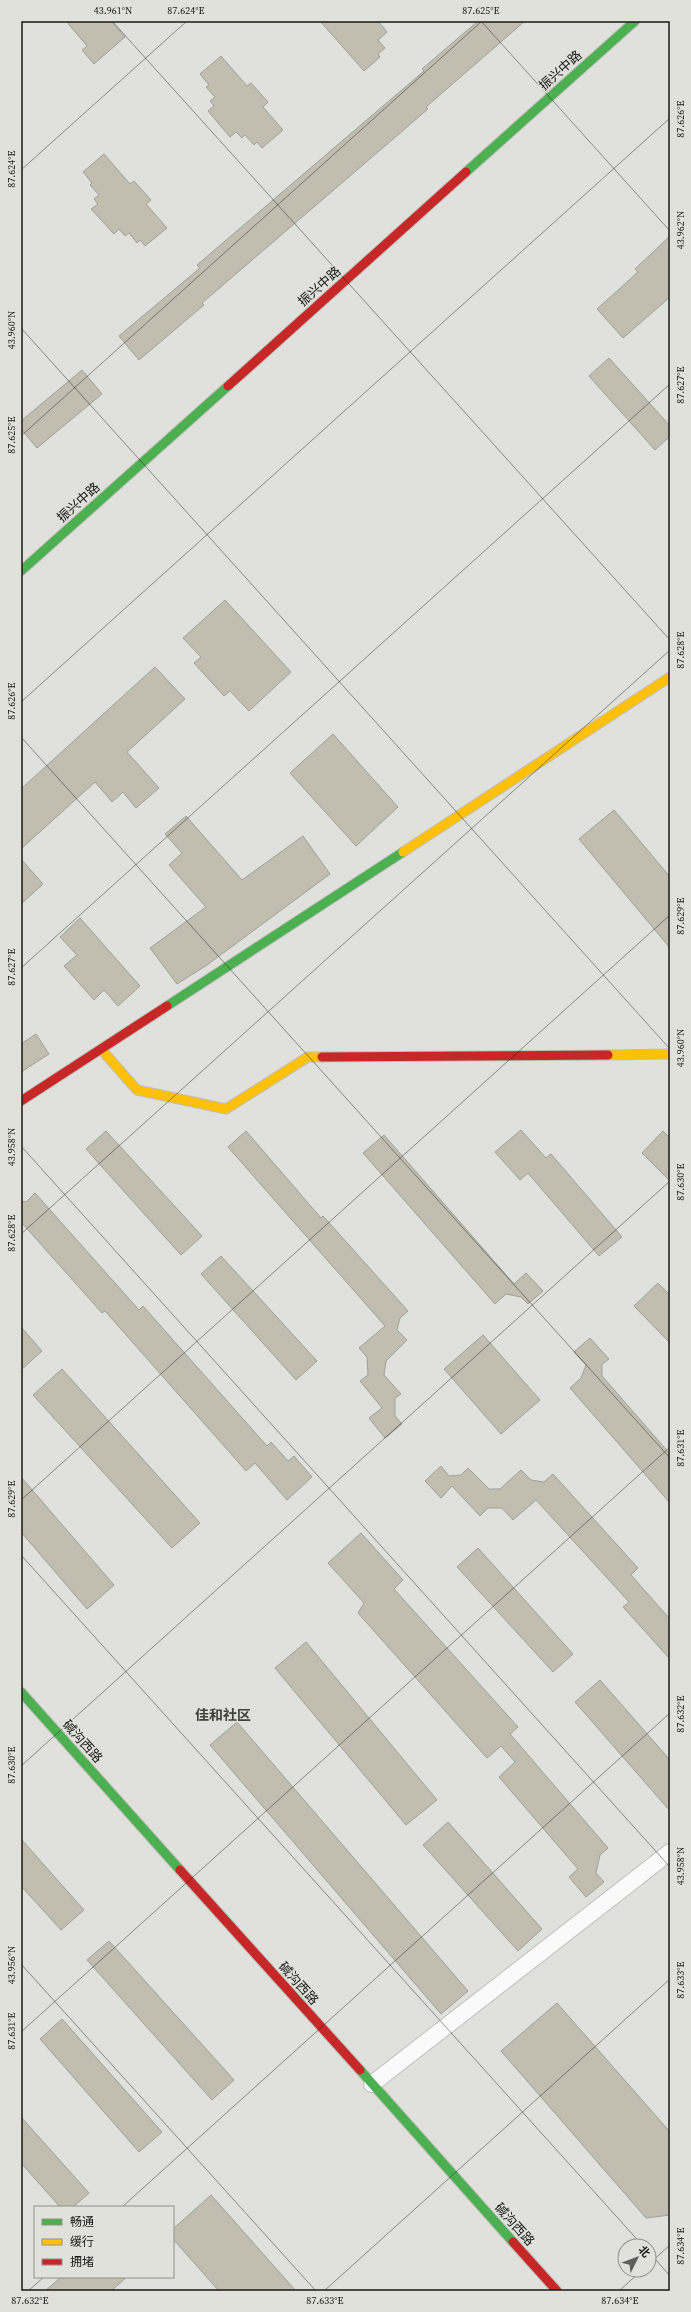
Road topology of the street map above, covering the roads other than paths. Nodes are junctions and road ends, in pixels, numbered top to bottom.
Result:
1 (635, 21) edge
2 (21, 571) edge
3 (670, 677) edge
4 (101, 1049) junction
5 (670, 1054) edge
6 (21, 1101) edge
7 (21, 1692) edge
8 (670, 1852) edge
9 (372, 2084) junction
10 (557, 2291) edge

1 - 2 street, 振兴中路
3 - 4 street
4 - 5 street
4 - 6 street
7 - 9 street, 碱沟西路
8 - 9 street
9 - 10 street, 碱沟西路

